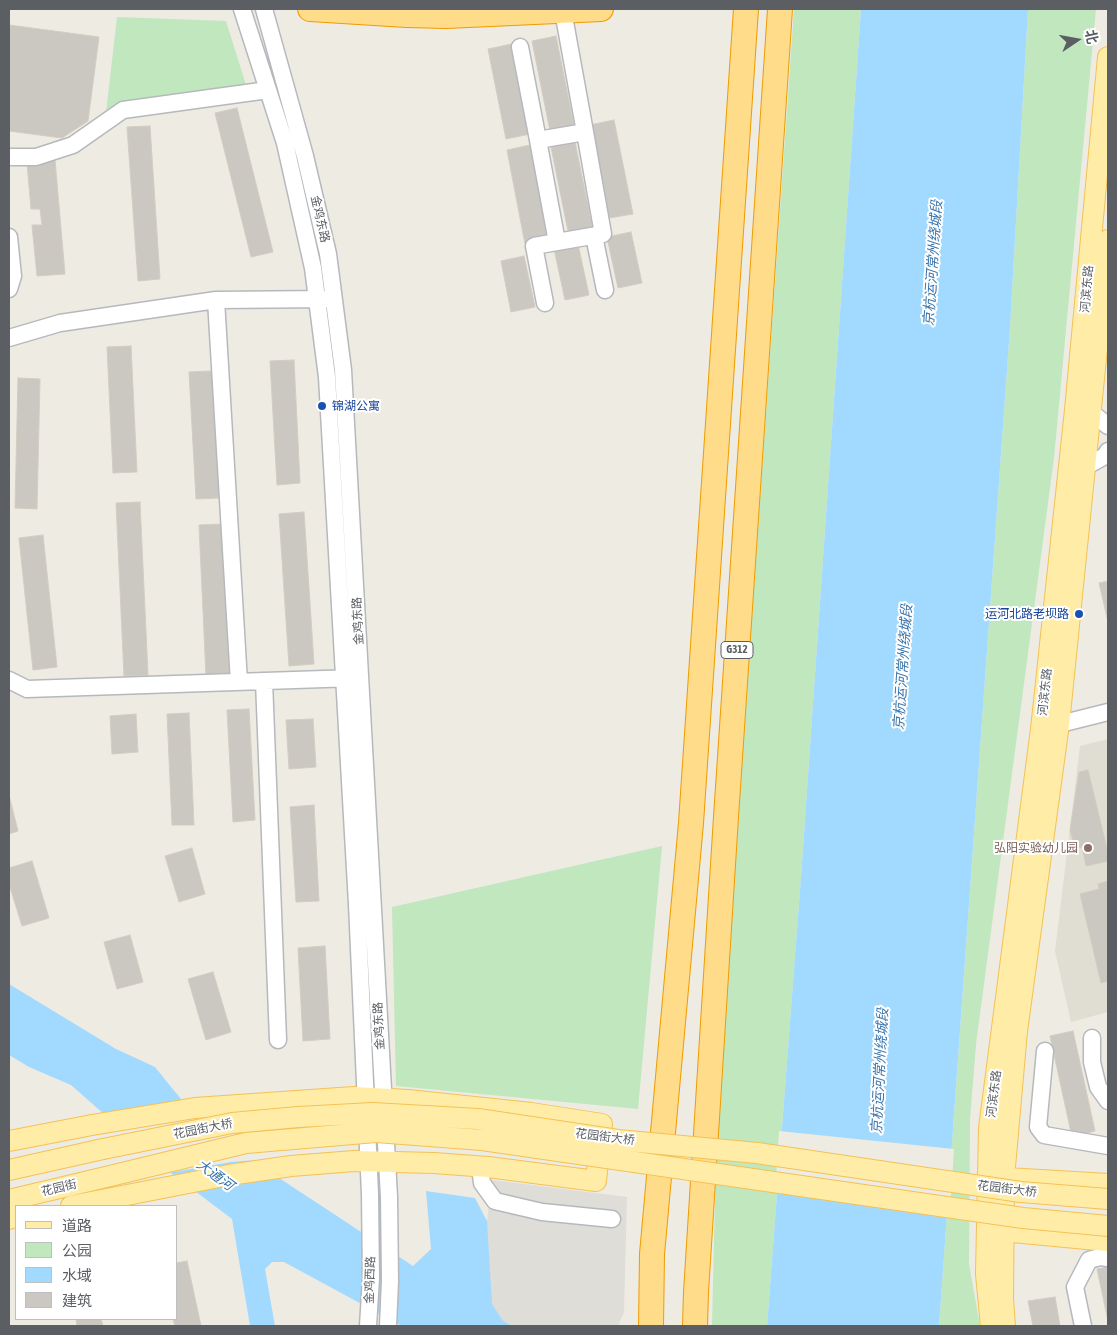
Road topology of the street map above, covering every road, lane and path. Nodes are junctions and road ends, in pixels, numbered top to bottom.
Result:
1 (242, 9) edge
2 (264, 9) edge
3 (310, 9) edge
4 (601, 9) edge
5 (746, 9) edge
6 (780, 9) edge
7 (562, 11) junction
8 (446, 12) edge
9 (520, 47) dead end
10 (1108, 57) edge
11 (268, 90) junction
12 (585, 132) junction
13 (538, 140) junction
14 (9, 156) edge
15 (594, 236) junction
16 (9, 237) edge
17 (1108, 240) edge
18 (557, 242) junction
19 (9, 289) edge
20 (605, 290) dead end
21 (317, 299) junction
22 (334, 299) junction
23 (216, 300) junction
24 (545, 303) dead end
25 (9, 338) edge
26 (1091, 412) junction
27 (1108, 426) edge
28 (1108, 451) edge
29 (1085, 467) junction
30 (361, 678) junction
31 (344, 679) junction
32 (9, 680) edge
33 (264, 681) junction
34 (238, 682) junction
35 (1108, 712) edge
36 (1050, 726) junction
37 (1092, 1038) dead end
38 (278, 1040) dead end
39 (1045, 1051) dead end
40 (374, 1098) junction
41 (1108, 1101) edge
42 (9, 1141) edge
43 (1108, 1146) edge
44 (378, 1161) junction
45 (480, 1167) junction
46 (9, 1170) edge
47 (110, 1176) joint
48 (996, 1177) junction
49 (1108, 1184) edge
50 (9, 1200) edge
51 (1108, 1200) edge
52 (76, 1205) edge
53 (612, 1219) dead end
54 (1108, 1226) edge
55 (994, 1230) junction
56 (371, 1234) joint
57 (1108, 1241) edge
58 (390, 1243) joint
59 (1108, 1258) edge
60 (368, 1325) edge
61 (388, 1326) edge
62 (651, 1326) edge
63 (695, 1326) edge
64 (991, 1326) edge
65 (1005, 1326) edge
66 (1083, 1326) edge

1 - 11 street, 金鸡东路
2 - 22 street, 金鸡东路
3 - 8 highway
4 - 7 highway
5 - 62 highway, G312
6 - 63 highway, G312
7 - 8 highway
7 - 12 street
9 - 13 street
10 - 36 main road, 河滨东路
11 - 14 street
11 - 21 street, 金鸡东路
12 - 13 street
12 - 15 street
13 - 18 street
15 - 18 street
15 - 20 street
16 - 19 street
17 - 26 main road, 河滨东路
18 - 24 street
21 - 22 street
21 - 23 street
21 - 31 street, 金鸡东路
22 - 30 street, 金鸡东路
23 - 25 street
23 - 34 street
26 - 27 street
26 - 29 main road, 河滨东路
28 - 29 street
29 - 36 main road, 河滨东路
30 - 31 street
30 - 40 street, 金鸡东路
31 - 33 street
31 - 40 street, 金鸡东路
32 - 34 street
33 - 34 street
33 - 38 street
35 - 36 street
36 - 48 main road, 河滨东路
37 - 41 street
39 - 43 street
40 - 42 main road
40 - 44 street, 金鸡东路
40 - 45 main road
44 - 45 main road
44 - 52 main road
44 - 56 street, 金鸡东路
44 - 58 street, 金鸡东路
45 - 53 street
46 - 51 main road, 花园街大桥, bridge
47 - 50 main road, 花园街
47 - 54 main road, 花园街大桥, bridge
48 - 49 main road
48 - 55 main road, 河滨东路
55 - 57 main road
55 - 64 main road, 河滨东路
55 - 65 main road, 河滨东路
56 - 60 street, 金鸡西路
58 - 61 street, 金鸡西路
59 - 66 street

